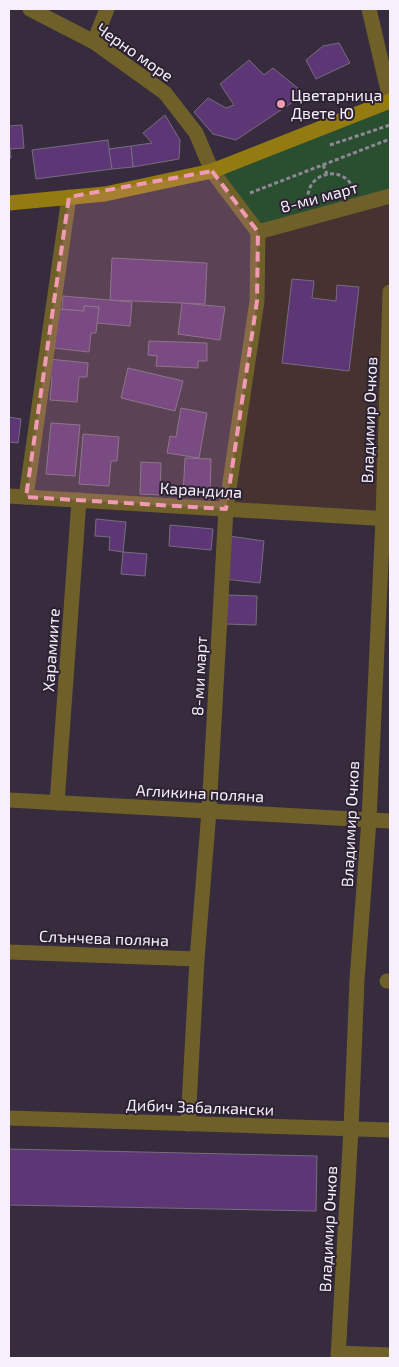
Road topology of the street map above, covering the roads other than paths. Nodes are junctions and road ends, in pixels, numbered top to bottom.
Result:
1 (30, 9) edge
2 (107, 9) edge
3 (369, 9) edge
4 (94, 42) junction
5 (390, 100) edge
6 (212, 171) junction
7 (390, 196) edge
8 (68, 197) junction
9 (9, 203) edge
10 (258, 232) junction
11 (390, 292) edge
12 (9, 496) edge
13 (26, 497) junction
14 (79, 500) junction
15 (226, 509) junction
16 (387, 519) edge
17 (9, 800) edge
18 (57, 803) junction
19 (209, 811) junction
20 (369, 820) junction
21 (390, 822) edge
22 (9, 952) edge
23 (197, 959) junction
24 (9, 1118) edge
25 (188, 1124) junction
26 (351, 1129) junction
27 (390, 1130) edge
28 (390, 1355) edge
29 (338, 1356) edge

1 - 4 street, Черно море
2 - 4 street
3 - 5 street
4 - 6 street, Черно море
5 - 6 street
6 - 8 street
6 - 10 street
7 - 10 street, 8-ми март
8 - 9 street
8 - 13 street
10 - 15 street, 8-ми март
11 - 16 street, Владимир Очков
12 - 13 street, Карандила
13 - 14 street, Карандила
14 - 15 street, Карандила
14 - 18 street, Харамиите
15 - 16 street, Карандила
15 - 19 street, 8-ми март
16 - 20 street, Владимир Очков
17 - 18 street, Агликина поляна
18 - 19 street, Агликина поляна
19 - 20 street, Агликина поляна
19 - 23 street, 8-ми март
20 - 21 street, Агликина поляна
20 - 26 street, Владимир Очков
22 - 23 street, Слънчева поляна
23 - 25 street, 8-ми март
24 - 25 street, Дибич Забалкански
25 - 26 street, Дибич Забалкански
26 - 27 street, Дибич Забалкански
26 - 29 street, Владимир Очков
28 - 29 street

